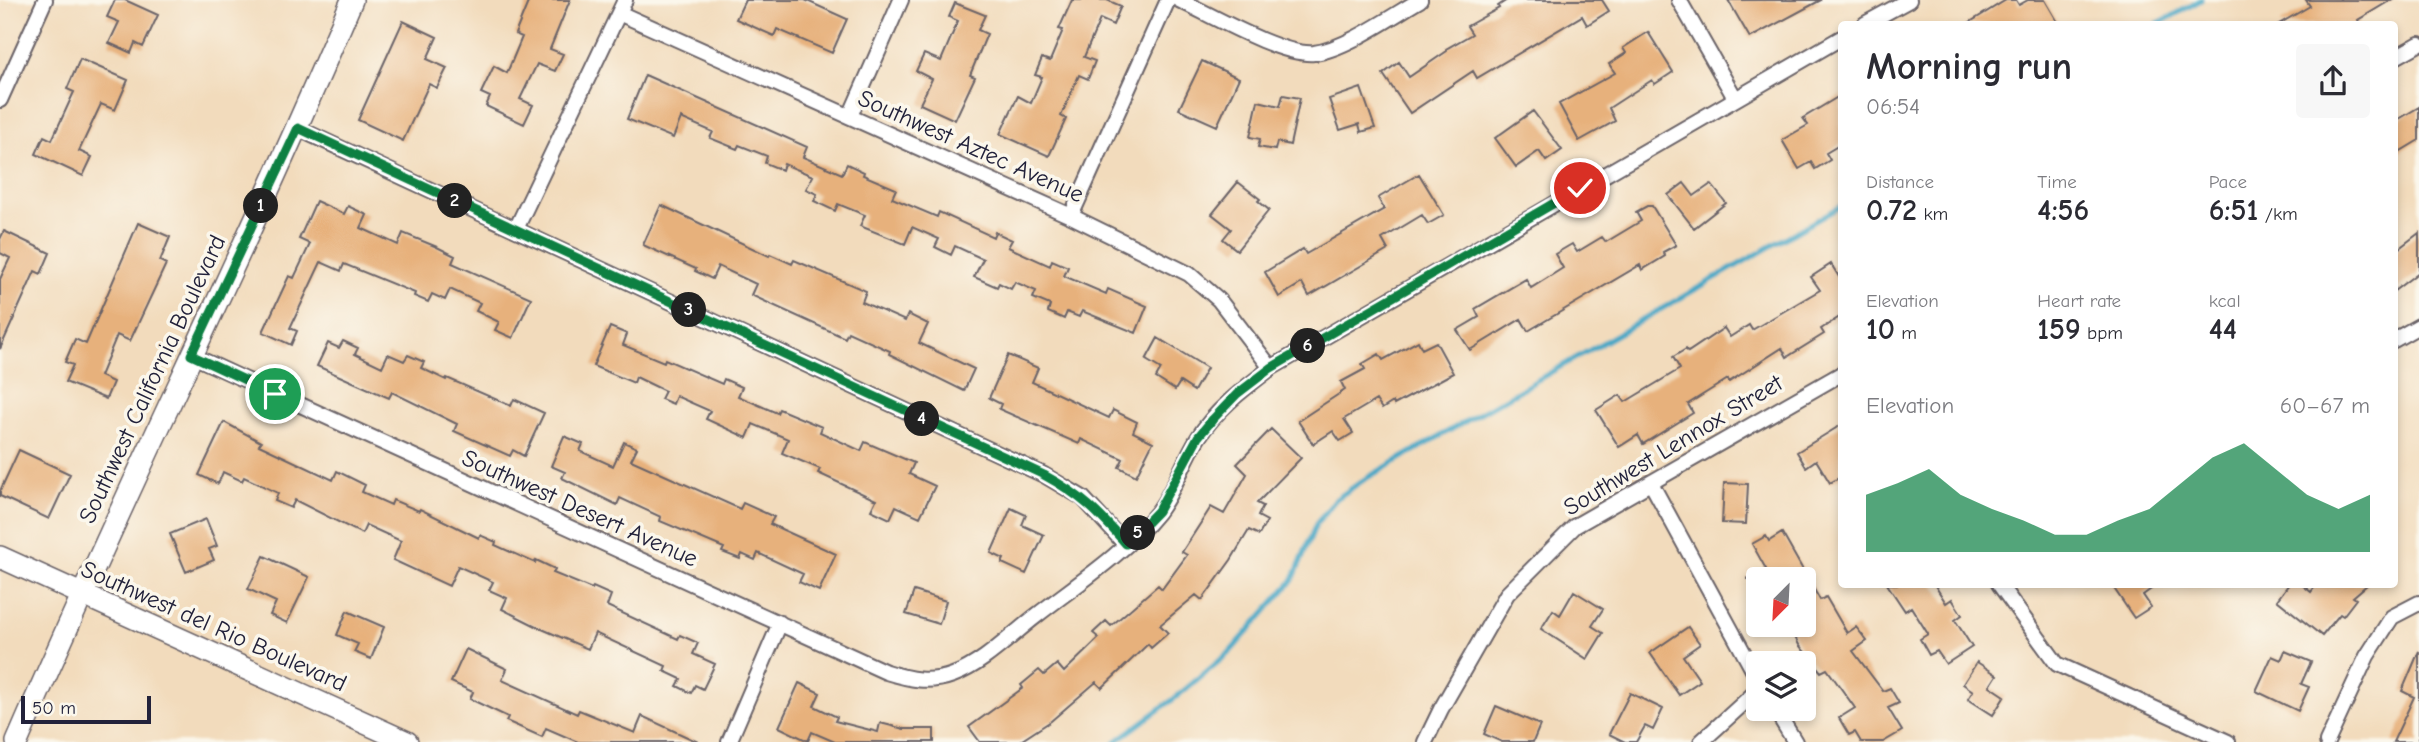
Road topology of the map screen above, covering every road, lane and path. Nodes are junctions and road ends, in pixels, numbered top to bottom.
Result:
1 (44, 0) edge
2 (352, 0) edge
3 (901, 0) edge
4 (1168, 0) edge
5 (1180, 0) edge
6 (1420, 0) edge
7 (1679, 0) edge
8 (1909, 0) edge
9 (622, 7) edge
10 (1871, 21) edge
11 (1838, 40) edge
12 (2419, 44) edge
13 (2398, 56) edge
14 (1735, 98) junction
15 (0, 100) edge
16 (849, 116) junction
17 (298, 128) junction
18 (1071, 216) junction
19 (516, 229) junction
20 (2419, 326) edge
21 (2398, 338) edge
22 (191, 355) junction
23 (1271, 368) junction
24 (1838, 376) edge
25 (1651, 483) junction
26 (1126, 544) junction
27 (0, 557) edge
28 (2002, 588) edge
29 (80, 595) junction
30 (2419, 603) edge
31 (780, 623) junction
32 (1746, 657) edge
33 (1746, 701) edge
34 (1783, 721) edge
35 (17, 742) edge
36 (407, 742) edge
37 (729, 742) edge
38 (1425, 742) edge
39 (1701, 742) edge
40 (1796, 742) edge
41 (2228, 742) edge
42 (2328, 742) edge

1 - 15 street
2 - 17 street, Southwest California Boulevard
3 - 16 street
4 - 18 street
5 - 6 street
7 - 14 street
8 - 10 street
9 - 16 street, Southwest Aztec Avenue
9 - 19 street
11 - 14 street
12 - 13 street
14 - 23 street
16 - 18 street, Southwest Aztec Avenue
17 - 19 street
17 - 22 street, Southwest California Boulevard
18 - 23 street, Southwest Aztec Avenue
19 - 26 street
20 - 21 street
22 - 29 street, Southwest California Boulevard
22 - 31 street, Southwest Desert Avenue
23 - 26 street
24 - 25 street, Southwest Lennox Street
25 - 32 street
25 - 38 street, Southwest Lennox Street
26 - 31 street, Southwest Desert Avenue
27 - 29 street, Southwest del Rio Boulevard
28 - 41 street
29 - 35 street, Southwest California Boulevard
29 - 36 street, Southwest del Rio Boulevard
30 - 42 street
31 - 37 street
33 - 39 street
34 - 40 street

